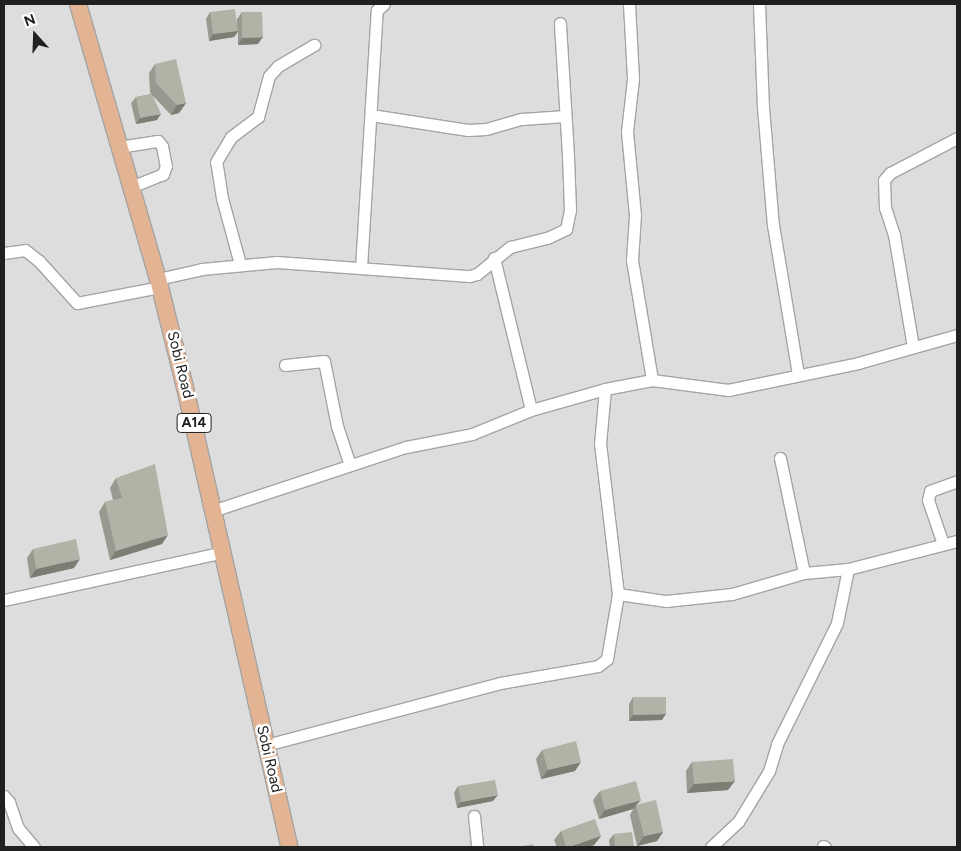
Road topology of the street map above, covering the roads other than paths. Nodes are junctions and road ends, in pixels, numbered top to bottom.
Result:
1 (78, 4) edge
2 (384, 4) edge
3 (628, 4) edge
4 (759, 4) edge
5 (560, 23) dead end
6 (314, 45) dead end
7 (371, 115) junction
8 (565, 116) junction
9 (957, 138) edge
10 (118, 147) junction
11 (130, 187) junction
12 (4, 253) edge
13 (494, 258) junction
14 (240, 264) junction
15 (361, 268) junction
16 (159, 283) junction
17 (957, 335) edge
18 (913, 347) junction
19 (285, 365) dead end
20 (798, 374) junction
21 (652, 380) junction
22 (605, 389) junction
23 (532, 410) junction
24 (780, 458) dead end
25 (350, 465) junction
26 (957, 481) edge
27 (215, 510) junction
28 (957, 541) edge
29 (943, 544) junction
30 (224, 552) junction
31 (848, 569) junction
32 (804, 573) junction
33 (618, 594) junction
34 (4, 600) edge
35 (266, 745) junction
36 (4, 796) edge
37 (474, 816) dead end
38 (34, 847) edge
39 (289, 847) edge
40 (477, 847) edge
41 (711, 847) edge

1 - 10 highway, Sobi Road / A14
2 - 7 street
3 - 21 street
4 - 20 street
5 - 8 street
6 - 14 street
7 - 8 street
7 - 15 street
8 - 13 street
9 - 18 street
10 - 11 highway, Sobi Road / A14
10 - 11 street
11 - 16 highway, Sobi Road / A14
12 - 16 street
13 - 15 street
13 - 23 street
14 - 15 street
14 - 16 street
16 - 27 highway, Sobi Road / A14
17 - 18 street
18 - 20 street
19 - 25 street
20 - 21 street
21 - 22 street
22 - 23 street
22 - 33 street
23 - 25 street
24 - 32 street
25 - 27 street
26 - 29 street
27 - 30 highway, Sobi Road / A14
28 - 29 street
29 - 31 street
30 - 34 street
30 - 35 highway, Sobi Road / A14
31 - 32 street
31 - 41 street
32 - 33 street
33 - 35 street
35 - 39 highway, Sobi Road / A14
36 - 38 street
37 - 40 street

